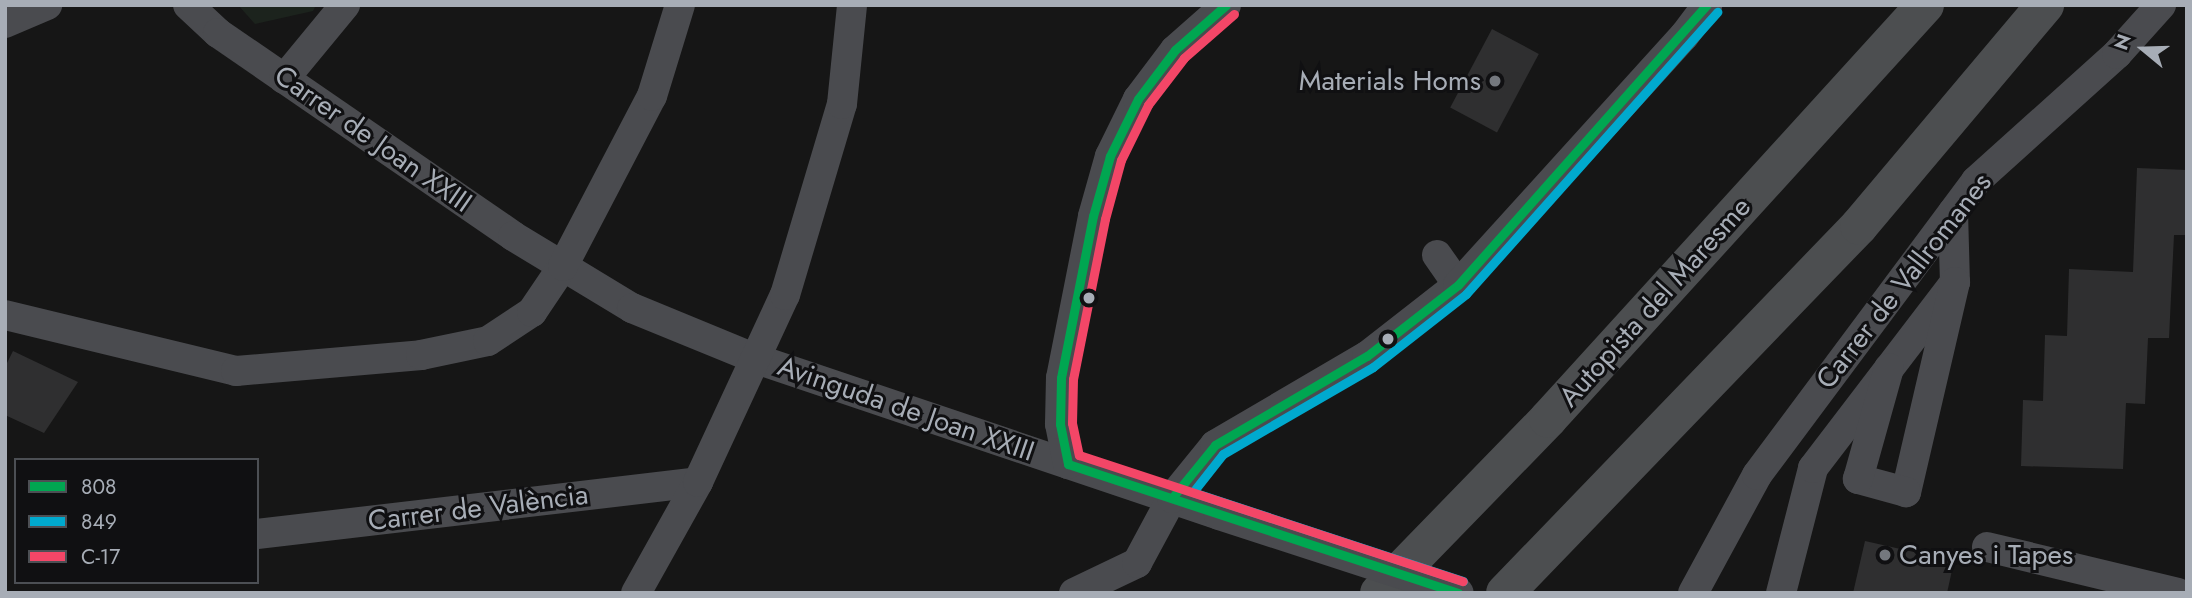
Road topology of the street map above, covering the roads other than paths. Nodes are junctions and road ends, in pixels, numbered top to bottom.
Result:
1 (47, 5) edge
2 (188, 5) edge
3 (345, 5) edge
4 (680, 5) edge
5 (852, 5) edge
6 (1226, 5) edge
7 (1707, 5) edge
8 (1892, 5) edge
9 (1925, 5) edge
10 (2045, 5) edge
11 (2161, 5) edge
12 (5, 23) edge
13 (284, 79) junction
14 (1953, 212) junction
15 (1437, 255) dead end
16 (563, 266) junction
17 (1955, 282) junction
18 (1458, 285) junction
19 (5, 315) edge
20 (759, 360) junction
21 (1889, 368) junction
22 (1548, 419) junction
23 (1068, 464) junction
24 (1813, 468) junction
25 (1757, 475) junction
26 (698, 482) junction
27 (1172, 498) junction
28 (259, 534) edge
29 (1987, 547) dead end
30 (636, 593) edge
31 (1074, 593) edge
32 (1379, 593) edge
33 (1459, 593) edge
34 (1505, 593) edge
35 (1693, 593) edge
36 (1781, 593) edge
37 (2178, 593) edge

1 - 12 street
2 - 13 street, Carrer de Joan XXIII
3 - 13 street
4 - 16 street
5 - 20 street
6 - 23 street
7 - 18 street
8 - 22 highway
9 - 22 highway, Autopista del Maresme
10 - 34 highway
11 - 14 street, Carrer de Vallromanes
13 - 16 street, Carrer de Joan XXIII
14 - 17 street
14 - 25 street, Carrer de Vallromanes
15 - 18 street
16 - 19 street
16 - 20 street, Avinguda de Joan XXIII
17 - 21 street
17 - 21 street
18 - 27 street
20 - 23 street, Avinguda de Joan XXIII
20 - 26 street
21 - 24 street
22 - 32 highway, Autopista del Maresme
23 - 27 street, Avinguda de Joan XXIII
24 - 25 street
24 - 36 street
25 - 35 street, Carrer de Vallromanes
26 - 28 street, Carrer de València
26 - 30 street
27 - 31 street
27 - 33 street, Avinguda de Joan XXIII, bridge
29 - 37 street

